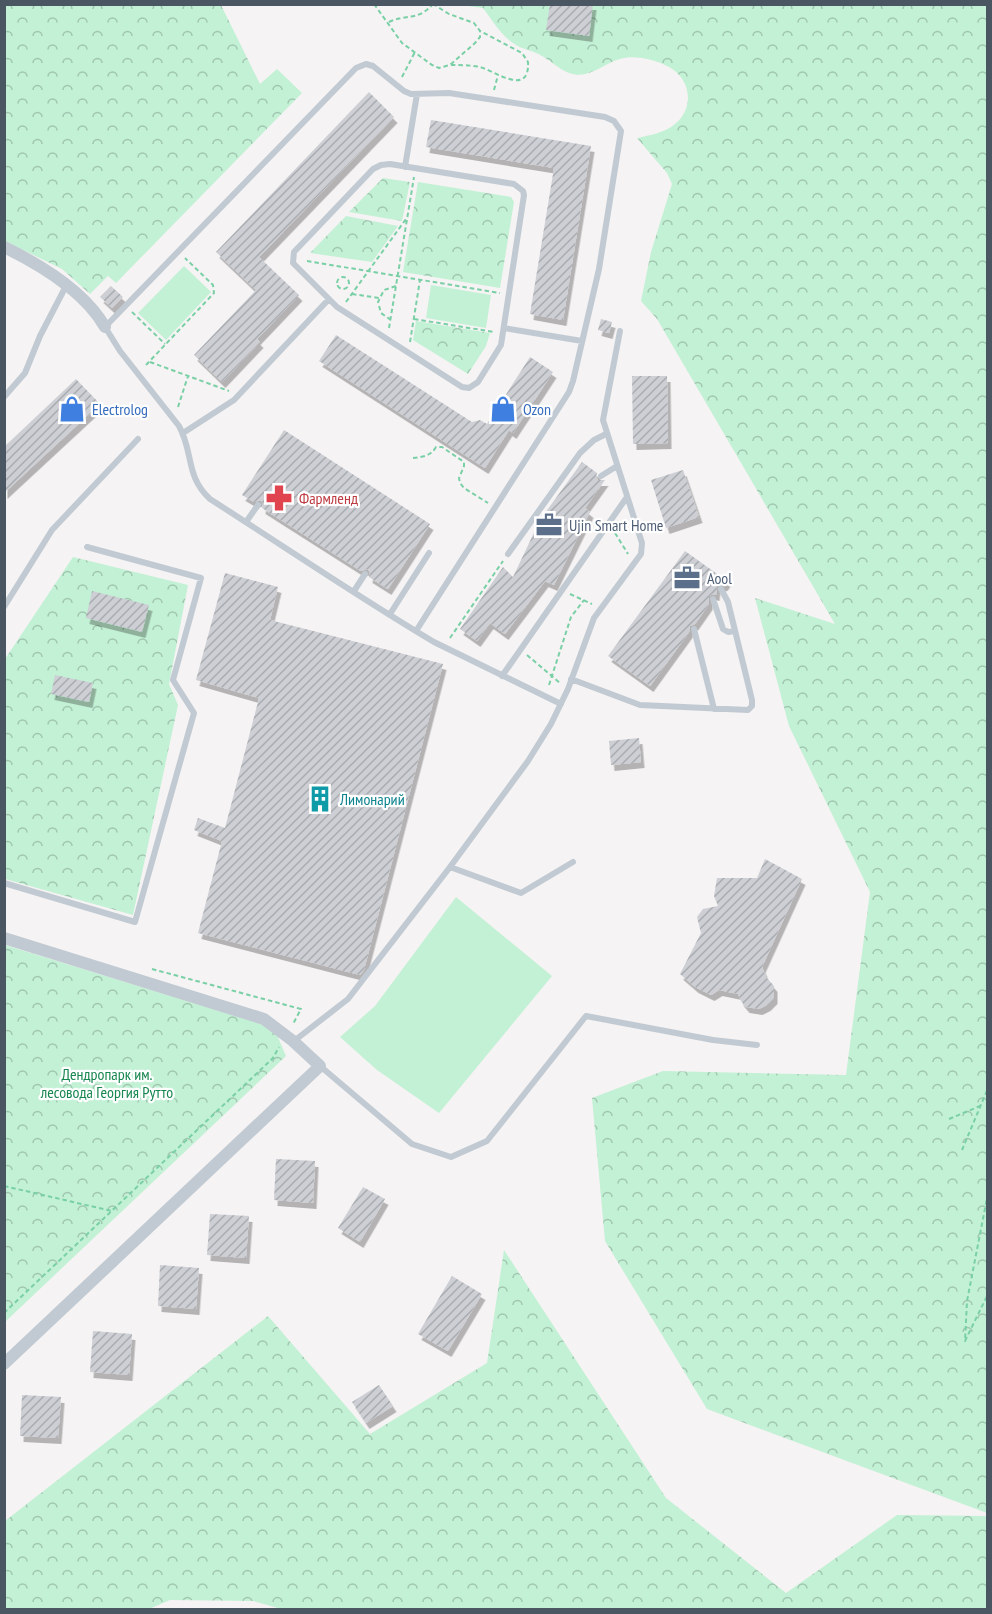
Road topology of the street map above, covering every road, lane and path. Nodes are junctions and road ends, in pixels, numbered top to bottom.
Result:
1 (374, 4) edge
2 (433, 4) edge
3 (389, 22) junction
4 (480, 31) junction
5 (415, 52) junction
6 (450, 64) junction
7 (498, 75) junction
8 (397, 85) junction
9 (417, 94) junction
10 (492, 99) junction
11 (405, 167) junction
12 (415, 168) junction
13 (407, 218) junction
14 (4, 248) edge
15 (178, 252) junction
16 (292, 259) junction
17 (345, 268) junction
18 (368, 272) junction
19 (398, 276) junction
20 (343, 277) junction
21 (420, 280) junction
22 (66, 286) junction
23 (396, 286) junction
24 (347, 287) junction
25 (353, 293) junction
26 (509, 294) junction
27 (379, 298) junction
28 (329, 299) junction
29 (126, 306) junction
30 (341, 309) junction
31 (414, 319) junction
32 (391, 320) junction
33 (105, 327) junction
34 (504, 331) junction
35 (620, 331) dead end
36 (387, 339) junction
37 (582, 341) junction
38 (166, 345) junction
39 (408, 353) junction
40 (150, 362) junction
41 (138, 374) junction
42 (188, 376) junction
43 (239, 394) junction
44 (4, 397) edge
45 (174, 420) junction
46 (183, 433) junction
47 (606, 434) junction
48 (138, 439) dead end
49 (413, 458) dead end
50 (617, 466) junction
51 (601, 476) dead end
52 (627, 497) junction
53 (258, 505) dead end
54 (495, 508) junction
55 (246, 522) junction
56 (609, 523) junction
57 (87, 547) dead end
58 (429, 552) dead end
59 (508, 554) joint
60 (634, 564) junction
61 (365, 574) dead end
62 (721, 589) dead end
63 (354, 591) junction
64 (562, 591) junction
65 (713, 599) dead end
66 (584, 600) junction
67 (4, 607) edge
68 (601, 608) junction
69 (390, 614) junction
70 (694, 629) dead end
71 (416, 631) junction
72 (735, 631) junction
73 (444, 648) junction
74 (521, 650) junction
75 (502, 676) junction
76 (552, 676) junction
77 (571, 679) junction
78 (568, 689) junction
79 (545, 696) junction
80 (561, 704) junction
81 (714, 709) junction
82 (573, 862) dead end
83 (450, 867) junction
84 (4, 883) edge
85 (4, 938) edge
86 (153, 969) dead end
87 (290, 1039) junction
88 (757, 1045) dead end
89 (320, 1066) junction
90 (987, 1088) edge
91 (980, 1106) junction
92 (949, 1119) dead end
93 (962, 1150) dead end
94 (4, 1186) edge
95 (987, 1193) edge
96 (112, 1211) junction
97 (987, 1294) edge
98 (4, 1313) edge
99 (4, 1364) edge

1 - 3 path
2 - 3 path
2 - 4 path
3 - 5 path
4 - 6 path
4 - 7 path
5 - 6 path
5 - 8 path
6 - 7 path
7 - 10 path
8 - 9 lane
8 - 15 lane
9 - 10 lane
9 - 11 lane
10 - 37 lane
11 - 12 lane
11 - 16 lane
12 - 13 path
12 - 26 lane
13 - 18 path
13 - 19 path
14 - 22 street
15 - 29 lane
15 - 38 path
16 - 17 path
16 - 28 lane
17 - 18 path
17 - 20 path
18 - 19 path
18 - 25 path
19 - 21 path
19 - 23 path
20 - 24 path
20 - 24 path
21 - 26 path
21 - 31 path
22 - 33 street
22 - 44 lane
23 - 27 path
23 - 32 path
24 - 25 path
25 - 27 path
25 - 30 path
26 - 34 lane
27 - 32 path
28 - 30 lane
28 - 43 lane
29 - 33 lane
29 - 38 path
30 - 36 lane
31 - 34 path
31 - 39 path
32 - 36 path
33 - 41 lane
34 - 37 lane
34 - 39 lane
35 - 47 lane
36 - 39 lane
37 - 54 lane
38 - 40 path
40 - 41 path
40 - 42 path
41 - 45 lane
42 - 43 path
42 - 45 path
43 - 46 lane
45 - 46 lane
46 - 55 lane
47 - 50 lane
47 - 59 lane
48 - 67 lane
49 - 54 path
50 - 51 lane
50 - 52 lane
52 - 56 lane
52 - 60 lane
53 - 55 lane
54 - 71 lane
55 - 63 lane
56 - 60 path
56 - 64 lane
57 - 84 lane
58 - 69 lane
59 - 73 path
60 - 68 lane
61 - 63 lane
62 - 72 lane
63 - 69 lane
64 - 66 path
64 - 74 lane
65 - 72 lane
66 - 68 path
66 - 76 path
68 - 77 lane
69 - 71 lane
70 - 81 lane
71 - 73 lane
72 - 81 lane
73 - 75 lane
74 - 75 lane
74 - 76 path
75 - 79 lane
76 - 78 path
76 - 79 path
77 - 78 lane
77 - 81 lane
78 - 80 lane
79 - 80 lane
80 - 83 lane
82 - 83 lane
83 - 87 lane
85 - 87 street
86 - 87 path
87 - 89 street
87 - 96 path
88 - 89 lane
89 - 99 street
90 - 91 path
91 - 92 path
91 - 93 path
94 - 96 path
95 - 97 path
96 - 98 path

